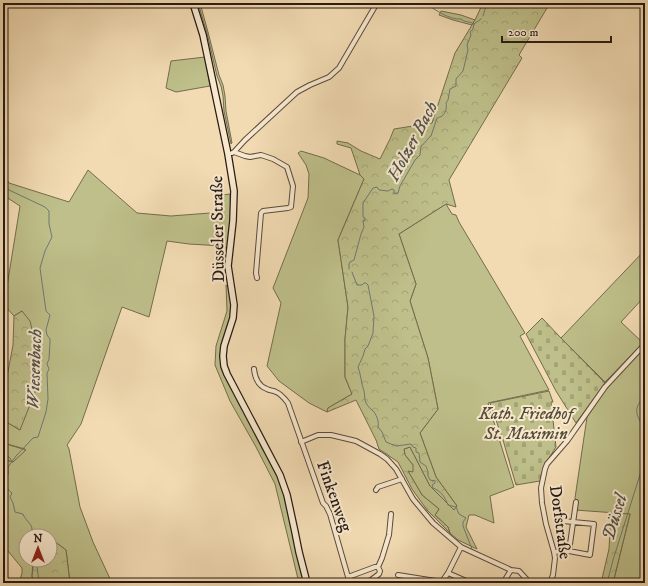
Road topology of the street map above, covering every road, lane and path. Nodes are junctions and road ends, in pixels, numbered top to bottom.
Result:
1 (193, 3) edge
2 (377, 3) edge
3 (234, 152) junction
4 (228, 154) junction
5 (257, 278) dead end
6 (645, 344) edge
7 (254, 369) dead end
8 (301, 442) junction
9 (402, 479) junction
10 (376, 490) dead end
11 (576, 502) dead end
12 (391, 514) dead end
13 (562, 521) dead end
14 (573, 522) junction
15 (461, 547) junction
16 (569, 551) junction
17 (554, 552) junction
18 (378, 567) junction
19 (511, 570) junction
20 (448, 573) junction
21 (398, 575) dead end
22 (349, 581) edge
23 (307, 583) edge
24 (367, 583) edge
25 (442, 583) edge
26 (471, 583) edge
27 (503, 583) edge
28 (530, 583) edge
29 (550, 583) edge

1 - 4 main road, Düsseler Straße
2 - 3 street
3 - 4 street
3 - 5 street
4 - 23 main road, Düsseler Straße
6 - 17 street, Dorfstraße
7 - 8 street, Finkenweg
8 - 9 street
8 - 22 street, Finkenweg
9 - 10 street
9 - 15 street
11 - 14 street
12 - 18 street
13 - 14 street
14 - 16 street
14 - 16 street
15 - 19 street
15 - 20 street
16 - 17 street
17 - 29 street, Dorfstraße
18 - 22 street
18 - 24 street
19 - 27 street
19 - 28 street
20 - 25 street
20 - 26 street
21 - 25 street

